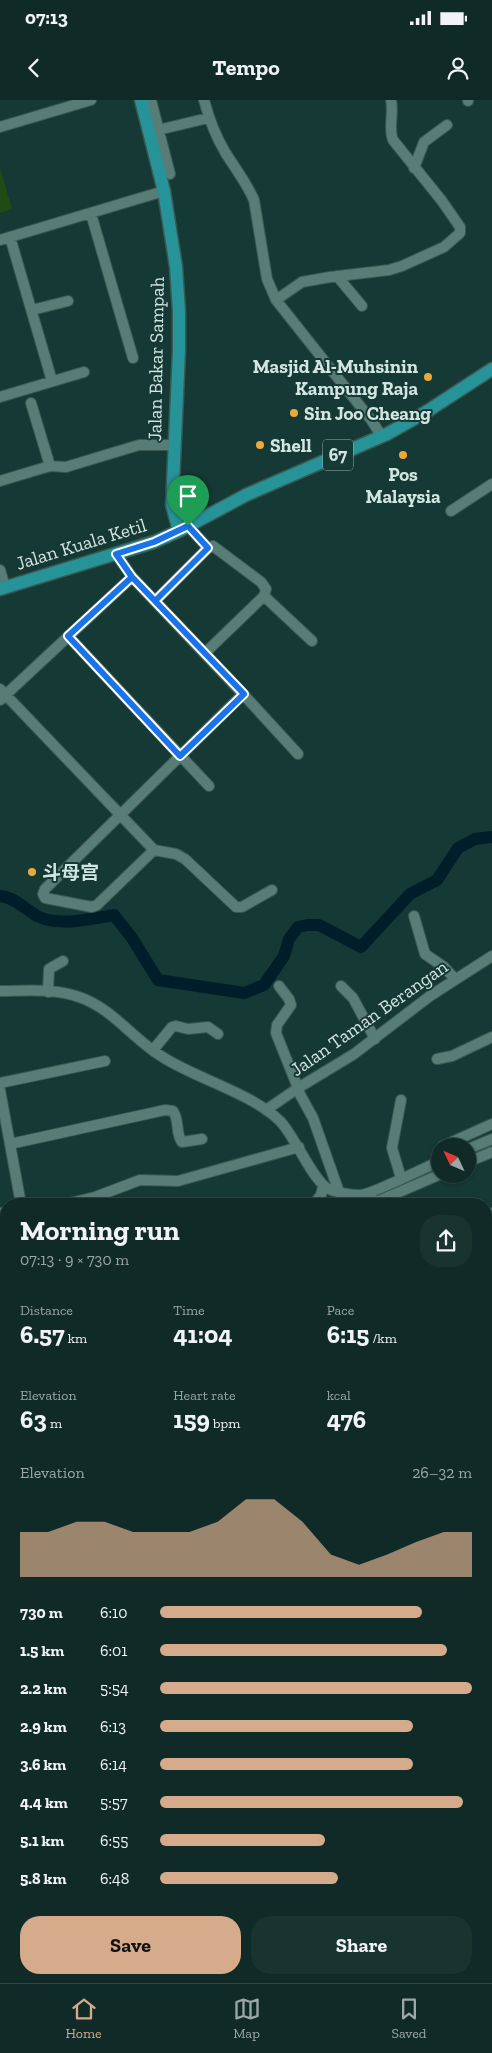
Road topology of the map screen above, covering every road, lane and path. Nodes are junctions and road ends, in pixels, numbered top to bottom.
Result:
1 (91, 100) edge
2 (141, 100) edge
3 (151, 100) edge
4 (204, 100) edge
5 (391, 100) edge
6 (208, 118) junction
7 (448, 125) dead end
8 (0, 127) edge
9 (155, 131) junction
10 (414, 168) junction
11 (170, 174) dead end
12 (164, 191) junction
13 (91, 214) junction
14 (5, 239) edge
15 (337, 276) junction
16 (276, 300) junction
17 (68, 301) dead end
18 (362, 306) dead end
19 (32, 310) junction
20 (133, 358) dead end
21 (492, 368) edge
22 (84, 372) dead end
23 (52, 382) junction
24 (0, 397) edge
25 (31, 403) dead end
26 (382, 436) junction
27 (174, 445) junction
28 (50, 466) junction
29 (0, 481) edge
30 (492, 484) edge
31 (451, 511) dead end
32 (183, 529) junction
33 (208, 548) junction
34 (116, 554) junction
35 (0, 570) edge
36 (132, 577) junction
37 (3, 588) edge
38 (264, 596) junction
39 (155, 601) junction
40 (68, 636) junction
41 (312, 641) dead end
42 (205, 653) junction
43 (244, 694) junction
44 (2, 695) edge
45 (298, 754) dead end
46 (180, 756) junction
47 (209, 786) dead end
48 (120, 816) junction
49 (154, 850) junction
50 (272, 890) dead end
51 (414, 916) dead end
52 (492, 956) edge
53 (63, 961) dead end
54 (455, 979) junction
55 (279, 986) dead end
56 (341, 986) dead end
57 (0, 991) edge
58 (48, 992) junction
59 (218, 1034) dead end
60 (492, 1037) edge
61 (375, 1039) junction
62 (153, 1050) junction
63 (437, 1059) dead end
64 (105, 1060) dead end
65 (0, 1083) edge
66 (298, 1088) junction
67 (0, 1090) edge
68 (401, 1100) dead end
69 (266, 1110) junction
70 (492, 1124) edge
71 (461, 1138) edge
72 (202, 1139) dead end
73 (492, 1139) edge
74 (10, 1144) junction
75 (476, 1146) edge
76 (299, 1147) junction
77 (492, 1152) edge
78 (476, 1159) edge
79 (431, 1164) edge
80 (401, 1178) junction
81 (431, 1179) edge
82 (323, 1187) junction
83 (339, 1192) junction
84 (105, 1194) junction
85 (20, 1198) edge
86 (89, 1198) edge
87 (107, 1198) edge
88 (319, 1198) edge
89 (365, 1198) edge
90 (385, 1198) edge

1 - 8 street
2 - 9 main road, Jalan Bakar Sampah
3 - 9 street
4 - 6 street
5 - 10 street
6 - 9 street
6 - 16 street
7 - 10 street
9 - 11 street
9 - 12 main road, Jalan Bakar Sampah
10 - 15 street
12 - 13 street
12 - 27 main road, Jalan Bakar Sampah
13 - 14 street
13 - 20 street
14 - 19 street
15 - 16 street
15 - 18 street
16 - 26 street
17 - 19 street
19 - 23 street
21 - 26 main road, Jalan Kuala Ketil / 67
22 - 23 street
23 - 24 street
25 - 28 street
26 - 32 main road, Jalan Kuala Ketil / 67
27 - 28 street
27 - 32 main road, Jalan Bakar Sampah
28 - 29 street
30 - 31 street
32 - 33 street
32 - 34 main road, Jalan Kuala Ketil / 67
33 - 38 street
33 - 39 street
34 - 36 street
34 - 37 main road, Jalan Kuala Ketil / 67
35 - 37 street
36 - 39 street
36 - 40 street
38 - 41 street
38 - 42 street
39 - 42 street
40 - 44 street
40 - 46 street
42 - 43 street
43 - 45 street
43 - 46 street
44 - 48 street
46 - 47 street
46 - 48 street
48 - 49 street
48 - 49 street
49 - 50 street
51 - 54 street
52 - 54 street, Jalan Taman Berangan
53 - 58 street
54 - 61 street, Jalan Taman Berangan
55 - 66 street
56 - 61 street
57 - 58 street
58 - 62 street
59 - 62 street
60 - 63 street
61 - 66 street, Jalan Taman Berangan
62 - 69 street
64 - 65 street
66 - 69 street, Jalan Taman Berangan
66 - 83 street
67 - 74 street
68 - 80 street
69 - 76 street
70 - 71 street
72 - 74 street
73 - 75 street
74 - 85 street
76 - 82 street
76 - 84 street
77 - 78 street
79 - 80 street
80 - 89 street
81 - 90 street
82 - 83 street
82 - 88 street
83 - 89 street
84 - 86 street
84 - 87 street

